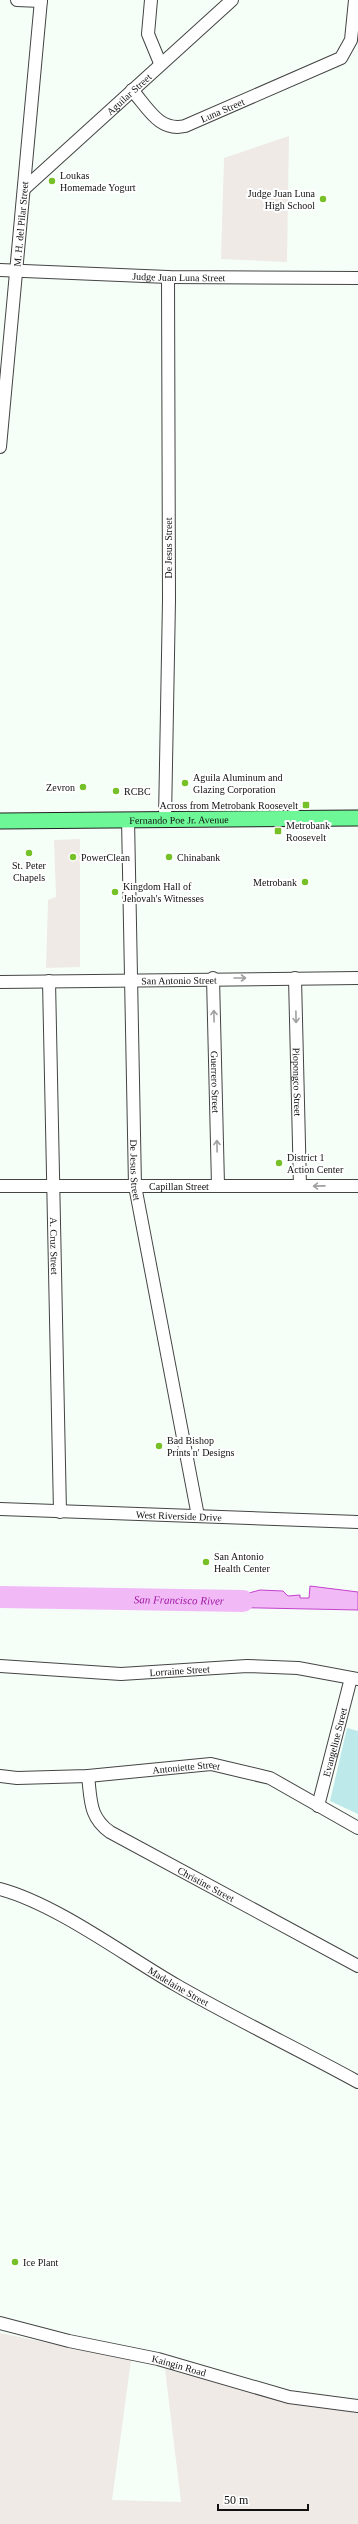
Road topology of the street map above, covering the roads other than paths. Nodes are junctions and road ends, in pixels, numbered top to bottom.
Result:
1 (17, 0) edge
2 (151, 0) edge
3 (232, 0) edge
4 (355, 0) edge
5 (41, 1) edge
6 (160, 64) junction
7 (132, 90) junction
8 (25, 188) junction
9 (0, 270) edge
10 (17, 270) junction
11 (168, 277) junction
12 (358, 278) edge
13 (3, 366) edge
14 (0, 447) edge
15 (165, 818) junction
16 (358, 818) edge
17 (128, 819) junction
18 (0, 821) edge
19 (213, 978) junction
20 (295, 978) junction
21 (358, 978) edge
22 (131, 979) junction
23 (49, 981) junction
24 (0, 982) edge
25 (218, 1185) junction
26 (0, 1186) edge
27 (135, 1186) junction
28 (300, 1186) junction
29 (358, 1186) edge
30 (53, 1187) junction
31 (0, 1509) edge
32 (60, 1512) junction
33 (198, 1516) junction
34 (358, 1522) edge
35 (0, 1666) edge
36 (355, 1679) edge
37 (0, 1776) edge
38 (88, 1776) junction
39 (318, 1806) junction
40 (358, 1828) edge
41 (0, 1889) edge
42 (358, 1966) edge
43 (358, 2082) edge
44 (0, 2323) edge
45 (358, 2406) edge

1 - 5 street
2 - 6 street
3 - 6 street, Aguilar Street
4 - 7 street, Luna Street
5 - 8 street, M. H. del Pilar Street
6 - 7 street, Aguilar Street
7 - 8 street, Aguilar Street
8 - 10 street, M. H. del Pilar Street
9 - 10 street, Judge Juan Luna Street
10 - 11 street, Judge Juan Luna Street
10 - 13 street, M. H. del Pilar Street
11 - 12 street, Judge Juan Luna Street
11 - 15 street, De Jesus Street
13 - 14 street, M. H. del Pilar Street
15 - 16 main road, Fernando Poe Jr. Avenue
15 - 17 main road, Fernando Poe Jr. Avenue
17 - 18 main road, Fernando Poe Jr. Avenue
17 - 22 street, De Jesus Street
19 -> 20 street, San Antonio Street
19 - 22 street, San Antonio Street
25 -> 19 street, Guerrero Street
20 - 21 street, San Antonio Street
20 -> 28 street, Piopongco Street
22 - 23 street, San Antonio Street
22 - 27 street, De Jesus Street
23 - 24 street, San Antonio Street
23 - 30 street, A. Cruz Street
25 - 27 street, Capillan Street
25 - 28 street, Capillan Street
26 - 30 street, Capillan Street
27 - 30 street, Capillan Street
27 - 33 street, De Jesus Street
29 -> 28 street, Capillan Street
30 - 32 street, A. Cruz Street
31 - 32 street, West Riverside Drive
32 - 33 street, West Riverside Drive
33 - 34 street, West Riverside Drive
35 - 36 street, Lorraine Street
36 - 39 street, Evangeline Street
37 - 38 street, Antoniette Street
38 - 39 street, Antoniette Street
38 - 42 street, Christine Street
39 - 40 street, Antoniette Street
41 - 43 street, Madelaine Street
44 - 45 street, Kaingin Road

